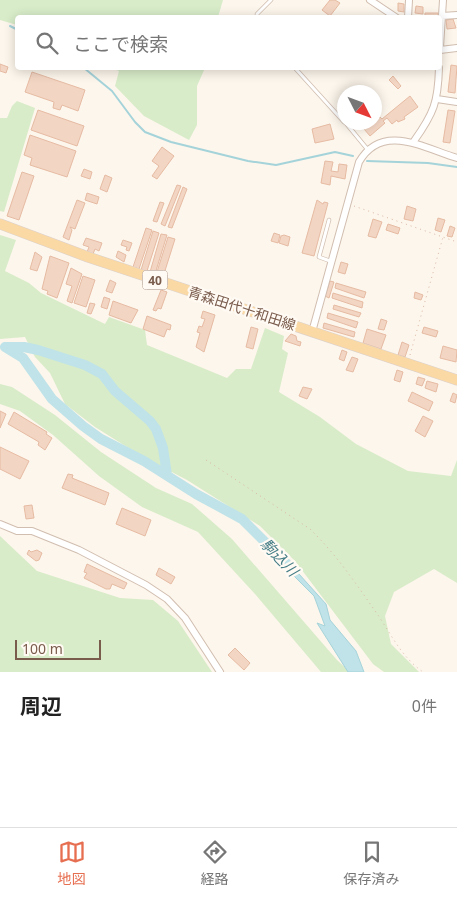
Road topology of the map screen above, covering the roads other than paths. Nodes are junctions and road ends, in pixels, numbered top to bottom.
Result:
1 (272, 0) edge
2 (409, 0) edge
3 (443, 0) edge
4 (373, 1) edge
5 (258, 15) edge
6 (393, 15) edge
7 (408, 15) edge
8 (457, 15) edge
9 (442, 16) joint
10 (442, 47) edge
11 (457, 48) edge
12 (297, 70) edge
13 (439, 70) edge
14 (437, 99) junction
15 (457, 102) edge
16 (337, 113) edge
17 (352, 130) edge
18 (414, 142) junction
19 (368, 150) junction
20 (457, 158) edge
21 (329, 220) dead end
22 (0, 224) edge
23 (331, 262) junction
24 (312, 332) junction
25 (457, 380) edge
26 (0, 524) edge
27 (220, 672) edge

1 - 5 lane
2 - 7 street
3 - 9 street
4 - 6 street
8 - 9 street
10 - 11 street
12 - 16 lane
13 - 14 street
14 - 15 street
14 - 18 street
17 - 19 lane
18 - 19 street
18 - 20 street
19 - 23 street
21 - 23 lane
22 - 24 main road, 青森田代十和田線 / 40
23 - 24 street
24 - 25 main road, 青森田代十和田線 / 40
26 - 27 street

